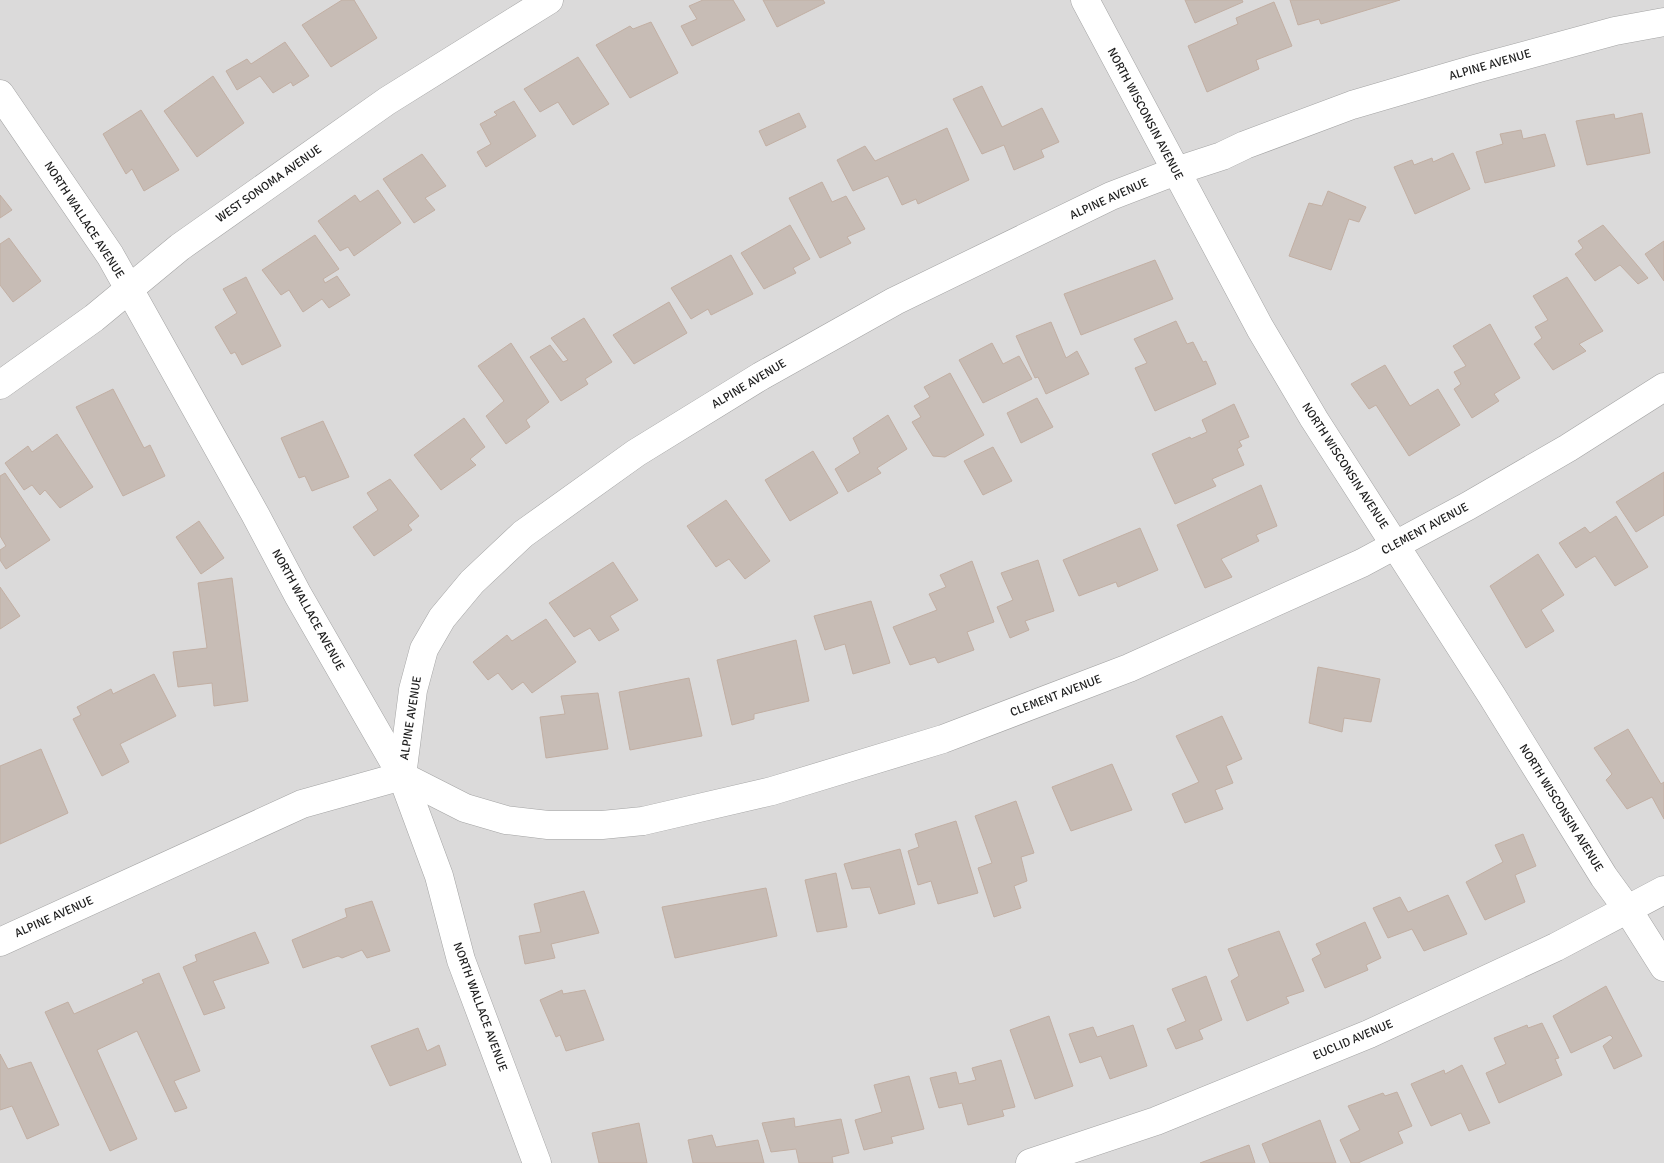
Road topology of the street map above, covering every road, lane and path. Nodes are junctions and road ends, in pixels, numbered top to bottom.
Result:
1 (549, 0) edge
2 (1085, 0) edge
3 (1664, 22) edge
4 (0, 94) edge
5 (1176, 171) junction
6 (128, 288) junction
7 (0, 385) edge
8 (1664, 387) edge
9 (1396, 546) junction
10 (402, 776) junction
11 (1664, 890) edge
12 (1628, 910) junction
13 (0, 942) edge
14 (1664, 967) edge
15 (537, 1163) edge
16 (1030, 1163) edge

1 - 6 street, WEST SONOMA AVENUE
2 - 5 street, NORTH WISCONSIN AVENUE
3 - 5 street, ALPINE AVENUE
4 - 6 street, NORTH WALLACE AVENUE
5 - 9 street, NORTH WISCONSIN AVENUE
5 - 10 street, ALPINE AVENUE
6 - 7 street, WEST SONOMA AVENUE
6 - 10 street, NORTH WALLACE AVENUE
8 - 9 street, CLEMENT AVENUE
9 - 10 street, CLEMENT AVENUE
9 - 12 street, NORTH WISCONSIN AVENUE
10 - 13 street, ALPINE AVENUE
10 - 15 street, NORTH WALLACE AVENUE
11 - 12 street, EUCLID AVENUE
12 - 14 street, NORTH WISCONSIN AVENUE
12 - 16 street, EUCLID AVENUE

